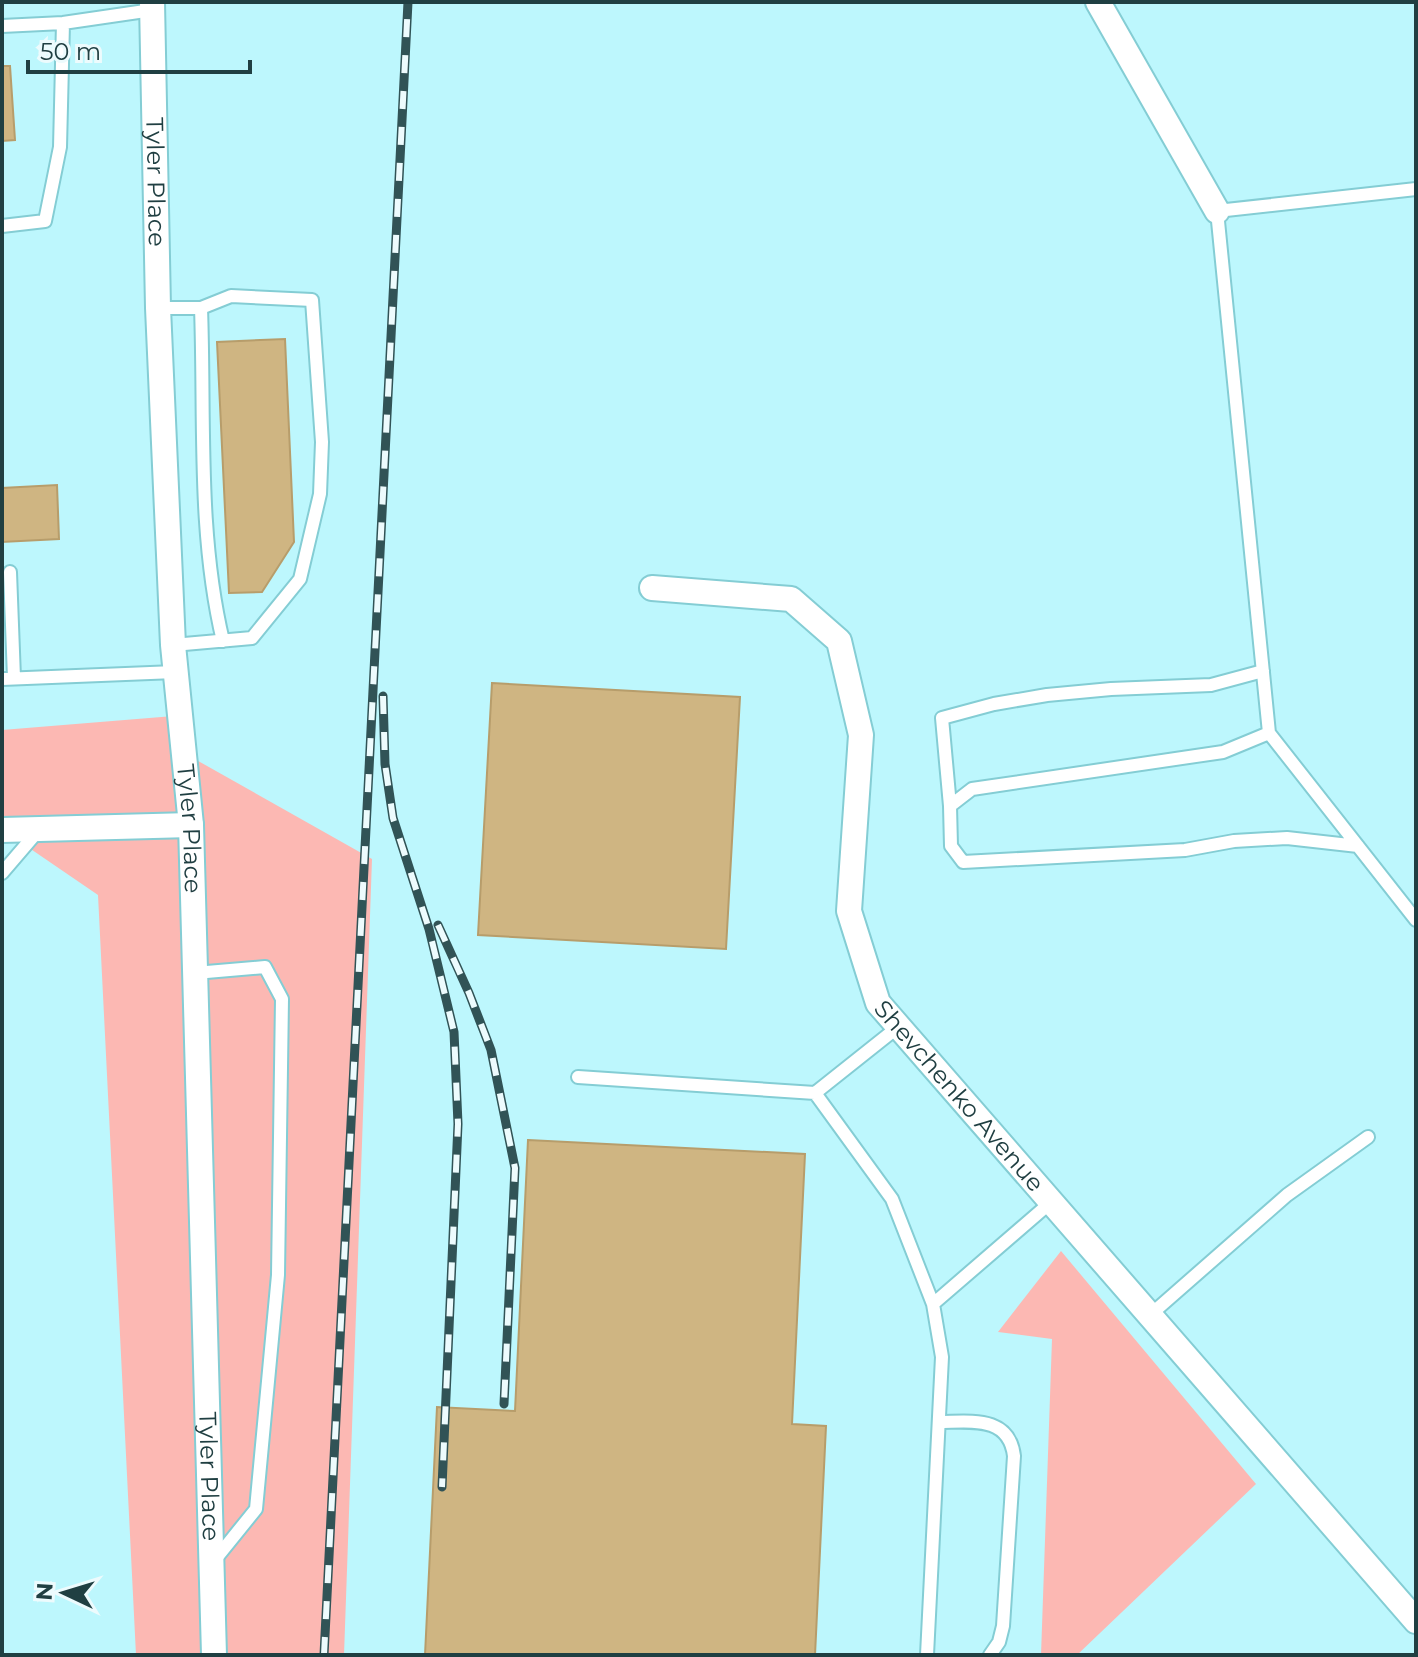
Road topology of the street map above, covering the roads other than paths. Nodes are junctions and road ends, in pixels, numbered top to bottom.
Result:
1 (1098, 2) edge
2 (152, 6) edge
3 (63, 23) junction
4 (2, 26) edge
5 (1416, 189) edge
6 (1217, 211) junction
7 (2, 226) edge
8 (158, 308) junction
9 (201, 308) junction
10 (10, 572) dead end
11 (652, 588) dead end
12 (223, 641) junction
13 (173, 645) junction
14 (1263, 671) junction
15 (175, 672) junction
16 (8, 679) edge
17 (1269, 733) junction
18 (950, 806) junction
19 (191, 825) junction
20 (40, 829) junction
21 (2, 830) edge
22 (1358, 846) junction
23 (2, 873) edge
24 (1416, 920) edge
25 (195, 973) junction
26 (898, 1027) junction
27 (578, 1077) dead end
28 (815, 1093) junction
29 (1368, 1137) dead end
30 (1050, 1203) junction
31 (933, 1304) junction
32 (1149, 1316) junction
33 (939, 1422) junction
34 (212, 1564) junction
35 (1416, 1621) edge
36 (214, 1655) edge
37 (927, 1655) edge
38 (990, 1655) edge

1 - 6 street
2 - 3 lane
2 - 8 street, Tyler Place
3 - 4 lane
3 - 7 lane
5 - 6 lane
6 - 14 lane
8 - 9 lane
8 - 13 street, Tyler Place
9 - 12 lane
9 - 12 lane
10 - 16 lane
11 - 26 street, Shevchenko Avenue
12 - 13 lane
13 - 15 street, Tyler Place
14 - 17 lane
14 - 18 lane
15 - 16 lane
15 - 19 street, Tyler Place
17 - 18 lane
17 - 22 lane
18 - 22 lane
19 - 20 street
19 - 25 street, Tyler Place
20 - 21 street
20 - 23 lane
22 - 24 lane
25 - 34 street, Tyler Place
25 - 34 lane
26 - 28 lane
26 - 30 street, Shevchenko Avenue
27 - 28 lane
28 - 31 lane
29 - 32 lane
30 - 31 lane
30 - 32 street, Shevchenko Avenue
31 - 33 lane
32 - 35 street, Shevchenko Avenue
33 - 37 lane
33 - 38 lane
34 - 36 street, Tyler Place

